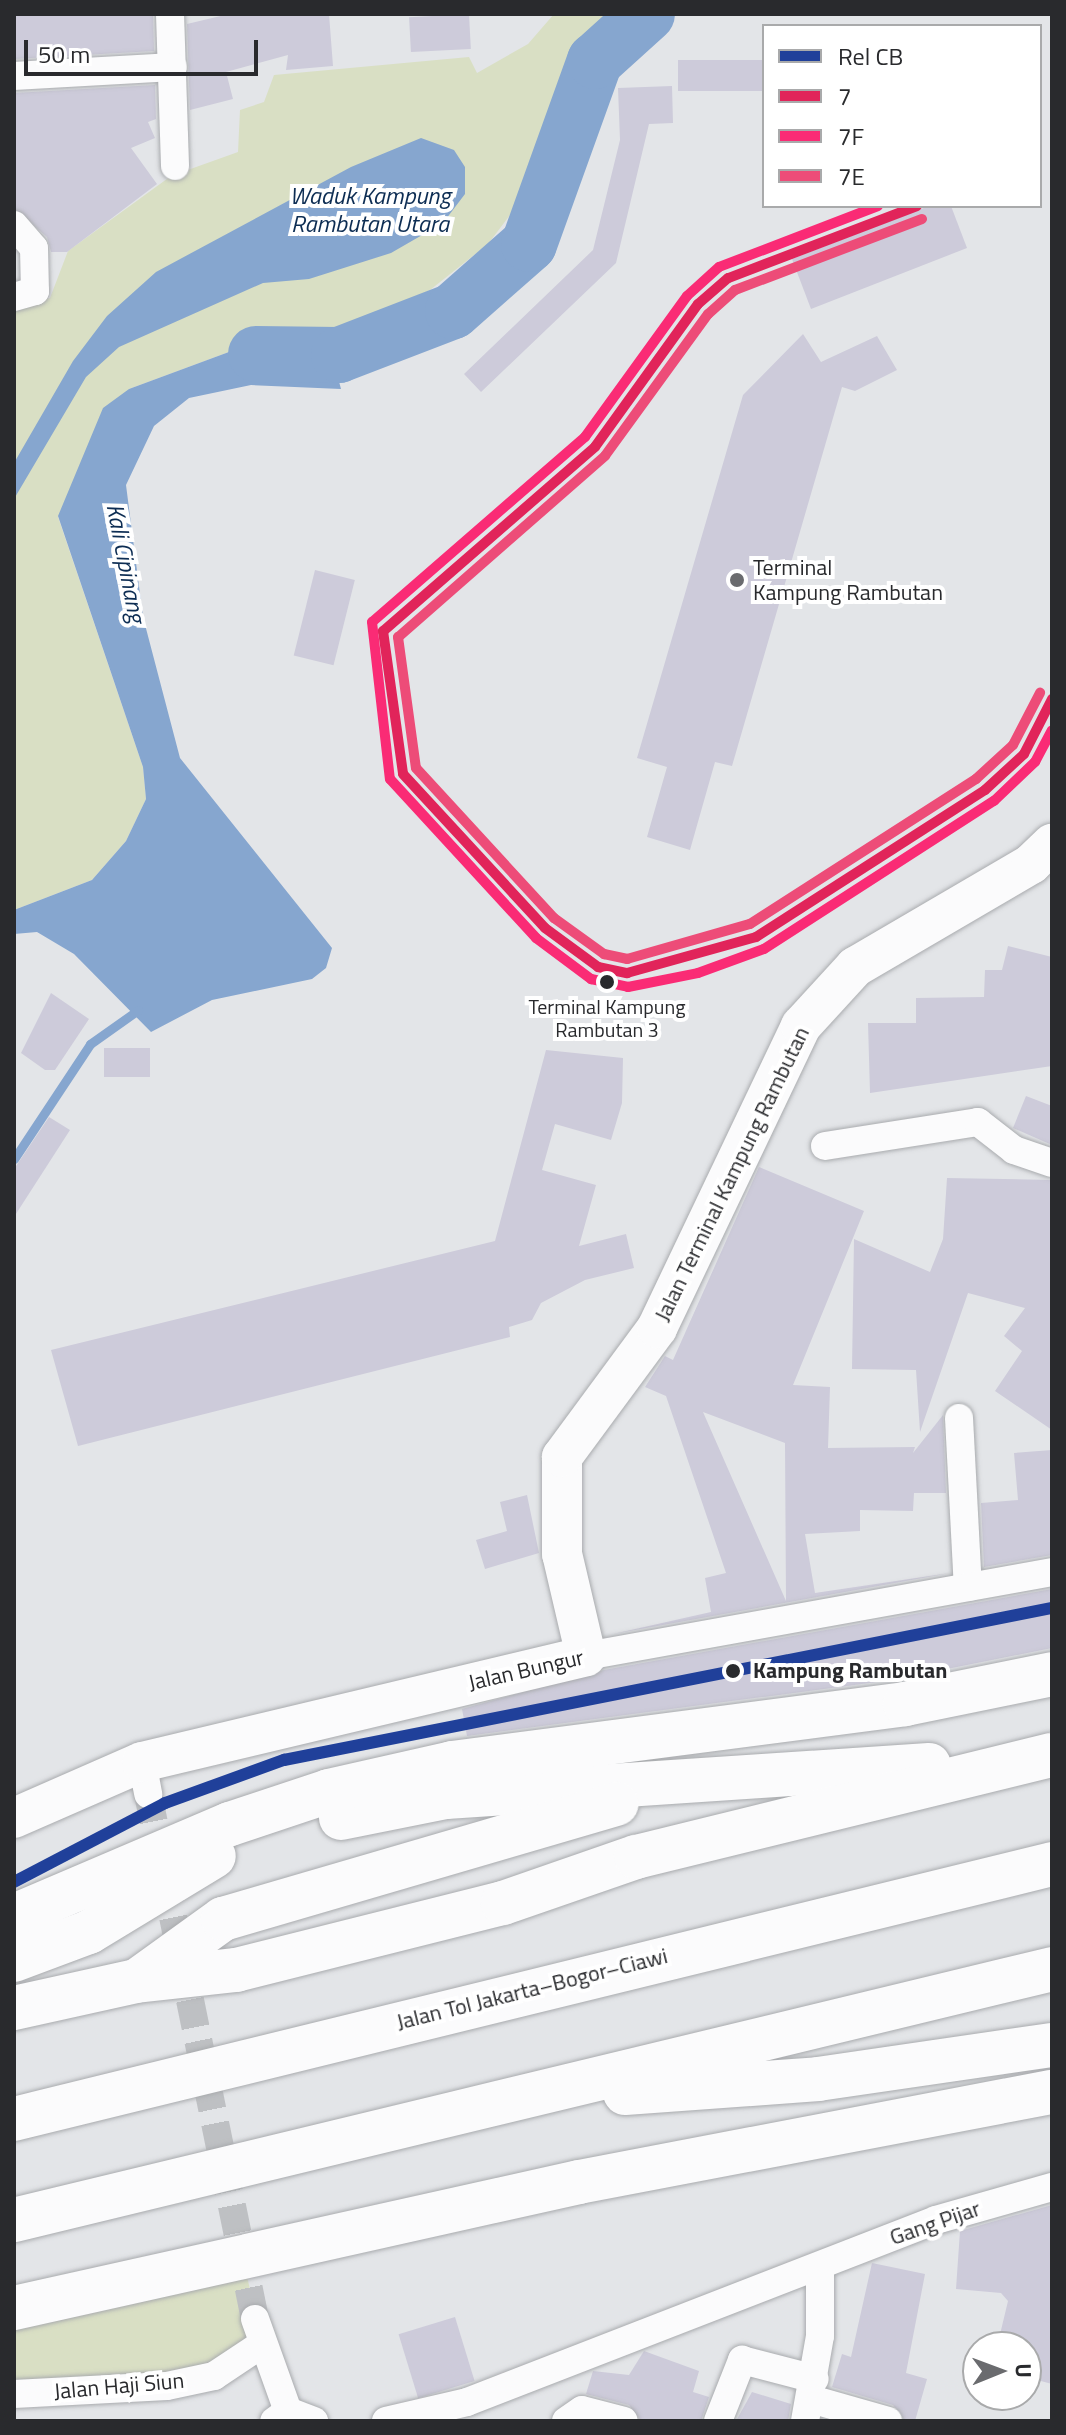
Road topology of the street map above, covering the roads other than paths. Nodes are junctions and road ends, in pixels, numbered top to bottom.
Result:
1 (170, 14) edge
2 (173, 67) junction
3 (14, 76) edge
4 (175, 166) dead end
5 (14, 225) edge
6 (14, 297) edge
7 (1052, 844) edge
8 (825, 1146) dead end
9 (1052, 1163) edge
10 (959, 1418) dead end
11 (1052, 1572) edge
12 (968, 1587) junction
13 (586, 1656) junction
14 (1052, 1674) edge
15 (1044, 1757) edge
16 (727, 1775) junction
17 (14, 1818) edge
18 (1052, 1864) edge
19 (14, 1916) edge
20 (14, 1960) edge
21 (1052, 1969) edge
22 (136, 1981) junction
23 (14, 2008) edge
24 (1052, 2045) edge
25 (1052, 2092) edge
26 (497, 2102) junction
27 (14, 2119) edge
28 (1052, 2187) edge
29 (14, 2220) edge
30 (820, 2266) junction
31 (14, 2308) edge
32 (14, 2394) edge
33 (810, 2400) edge
34 (292, 2418) edge
35 (386, 2421) edge
36 (566, 2421) edge
37 (624, 2421) edge
38 (718, 2421) edge
39 (888, 2421) edge

1 - 2 street
2 - 3 street
2 - 4 street
5 - 6 street
7 - 13 street, Jalan Terminal Kampung Rambutan
8 - 9 street
10 - 12 street
11 - 12 street, Jalan Bungur
12 - 13 street, Jalan Bungur
13 - 17 street, Jalan Bungur
14 - 19 highway
15 - 16 highway
15 - 22 highway
16 - 20 highway
16 - 22 highway
18 - 27 highway, Jalan Tol Jakarta–Bogor–Ciawi
21 - 26 highway
22 - 23 highway
24 - 26 highway
25 - 31 highway
26 - 29 highway
28 - 30 street, Gang Pijar
30 - 33 street
30 - 35 street, Gang Pijar
32 - 34 street, Jalan Haji Siun
33 - 38 street
33 - 39 street
36 - 37 street

